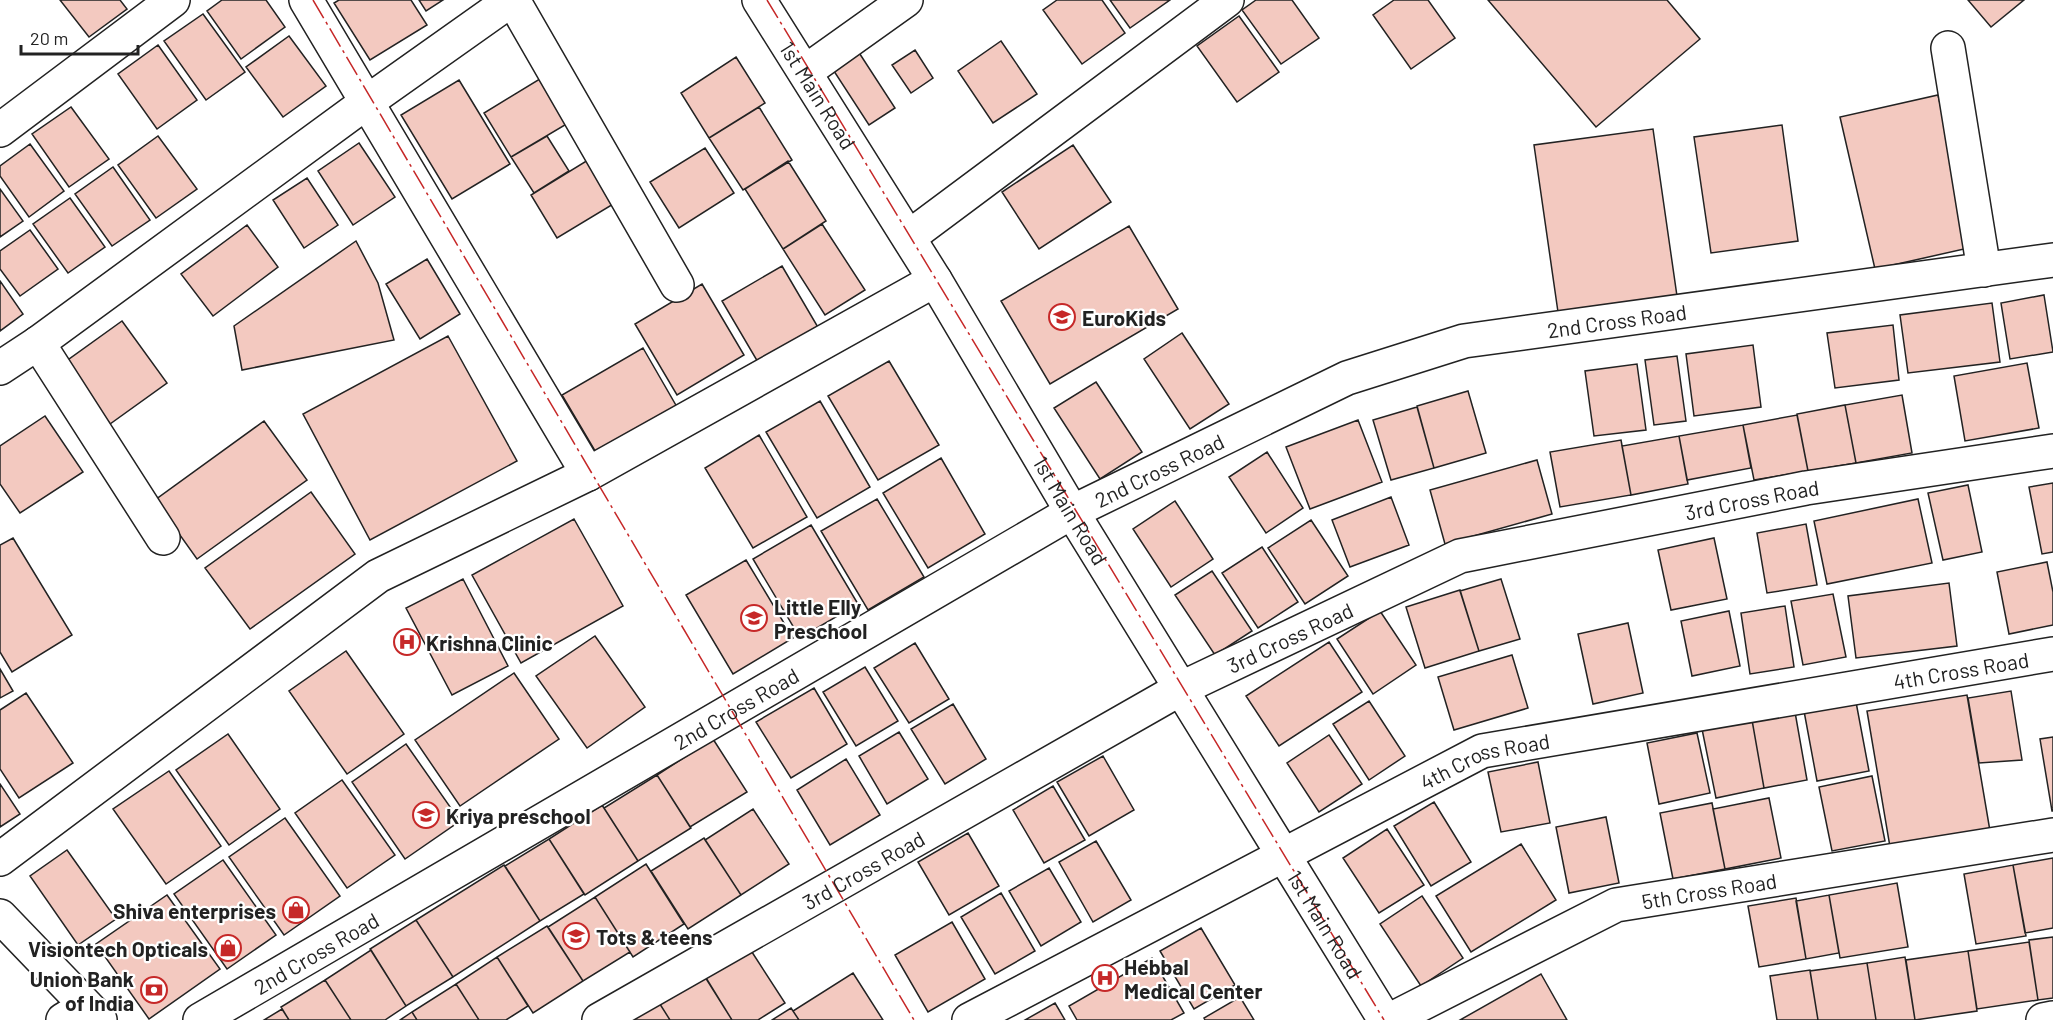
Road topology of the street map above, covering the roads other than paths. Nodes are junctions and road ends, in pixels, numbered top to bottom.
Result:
1 (172, 0) edge
2 (306, 0) edge
3 (512, 0) edge
4 (759, 0) edge
5 (906, 0) edge
6 (1227, 0) edge
7 (1947, 48) dead end
8 (805, 72) junction
9 (367, 102) junction
10 (0, 130) edge
11 (909, 237) junction
12 (2053, 260) edge
13 (1983, 270) junction
14 (935, 280) junction
15 (677, 285) dead end
16 (38, 343) junction
17 (0, 368) edge
18 (2053, 451) edge
19 (588, 474) junction
20 (1072, 512) junction
21 (163, 538) dead end
22 (2053, 654) edge
23 (1180, 689) junction
24 (2053, 835) edge
25 (1283, 855) junction
26 (0, 859) edge
27 (0, 916) edge
28 (83, 1016) edge
29 (2053, 1018) edge
30 (200, 1020) edge
31 (599, 1020) edge
32 (969, 1020) edge
33 (1385, 1020) edge
34 (1390, 1020) edge
35 (2043, 1020) edge

1 - 10 street
2 - 9 street
3 - 9 street
3 - 15 street
4 - 8 street, 1st Main Road
5 - 8 street
6 - 11 street
7 - 13 street
8 - 11 street, 1st Main Road
9 - 16 street
9 - 19 street
11 - 14 street, 1st Main Road
12 - 13 street, 2nd Cross Road
13 - 20 street, 2nd Cross Road
14 - 19 street
14 - 20 street, 1st Main Road
16 - 17 street
16 - 21 street
18 - 23 street, 3rd Cross Road
19 - 26 street
20 - 23 street, 1st Main Road
20 - 30 street, 2nd Cross Road
22 - 25 street, 4th Cross Road
23 - 25 street, 1st Main Road
23 - 31 street, 3rd Cross Road
24 - 34 street, 5th Cross Road
25 - 32 street, 4th Cross Road
25 - 33 street, 1st Main Road
27 - 28 street
29 - 35 street

